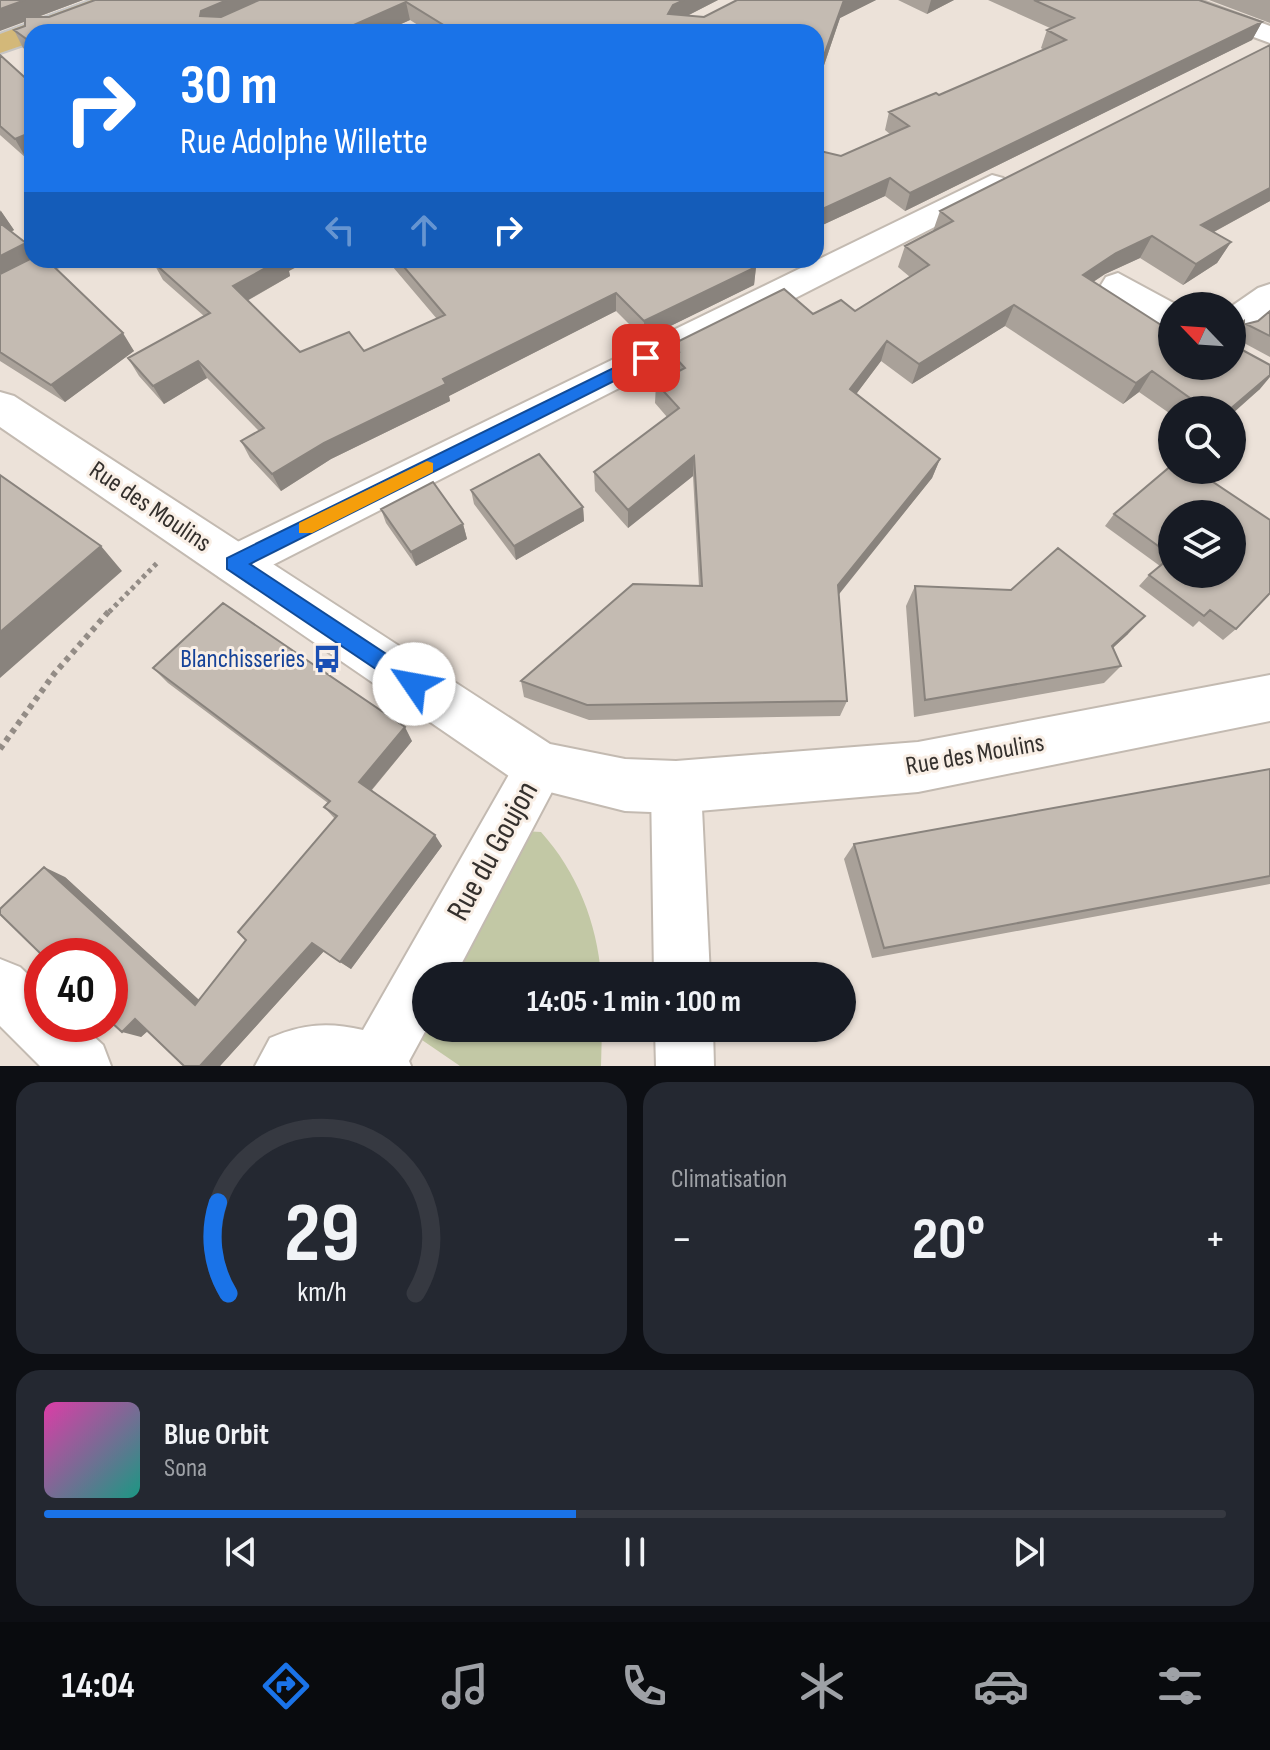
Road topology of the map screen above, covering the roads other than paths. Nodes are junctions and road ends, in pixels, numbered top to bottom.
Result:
1 (64, 0) edge
2 (117, 0) edge
3 (1176, 0) edge
4 (0, 21) edge
5 (53, 24) edge
6 (24, 35) edge
7 (1270, 35) edge
8 (0, 44) edge
9 (1015, 174) edge
10 (46, 268) edge
11 (1118, 285) dead end
12 (0, 292) edge
13 (1270, 296) edge
14 (1158, 309) edge
15 (1246, 314) edge
16 (0, 407) edge
17 (234, 564) junction
18 (1270, 698) edge
19 (540, 767) junction
20 (676, 787) junction
21 (682, 962) edge
22 (0, 987) edge
23 (684, 1042) edge
24 (379, 1064) edge
25 (82, 1066) edge
26 (284, 1066) edge
27 (685, 1066) edge

1 - 4 main road
2 - 5 main road
3 - 7 street
6 - 8 main road
9 - 17 street
10 - 12 lane
11 - 14 street
13 - 15 street
16 - 17 street, Rue des Moulins
17 - 19 street, Rue des Moulins
18 - 20 street, Rue des Moulins
19 - 20 street, Rue des Moulins
19 - 24 street, Rue du Goujon
20 - 21 street
22 - 25 street
23 - 27 street
24 - 26 street, Rue du Goujon

